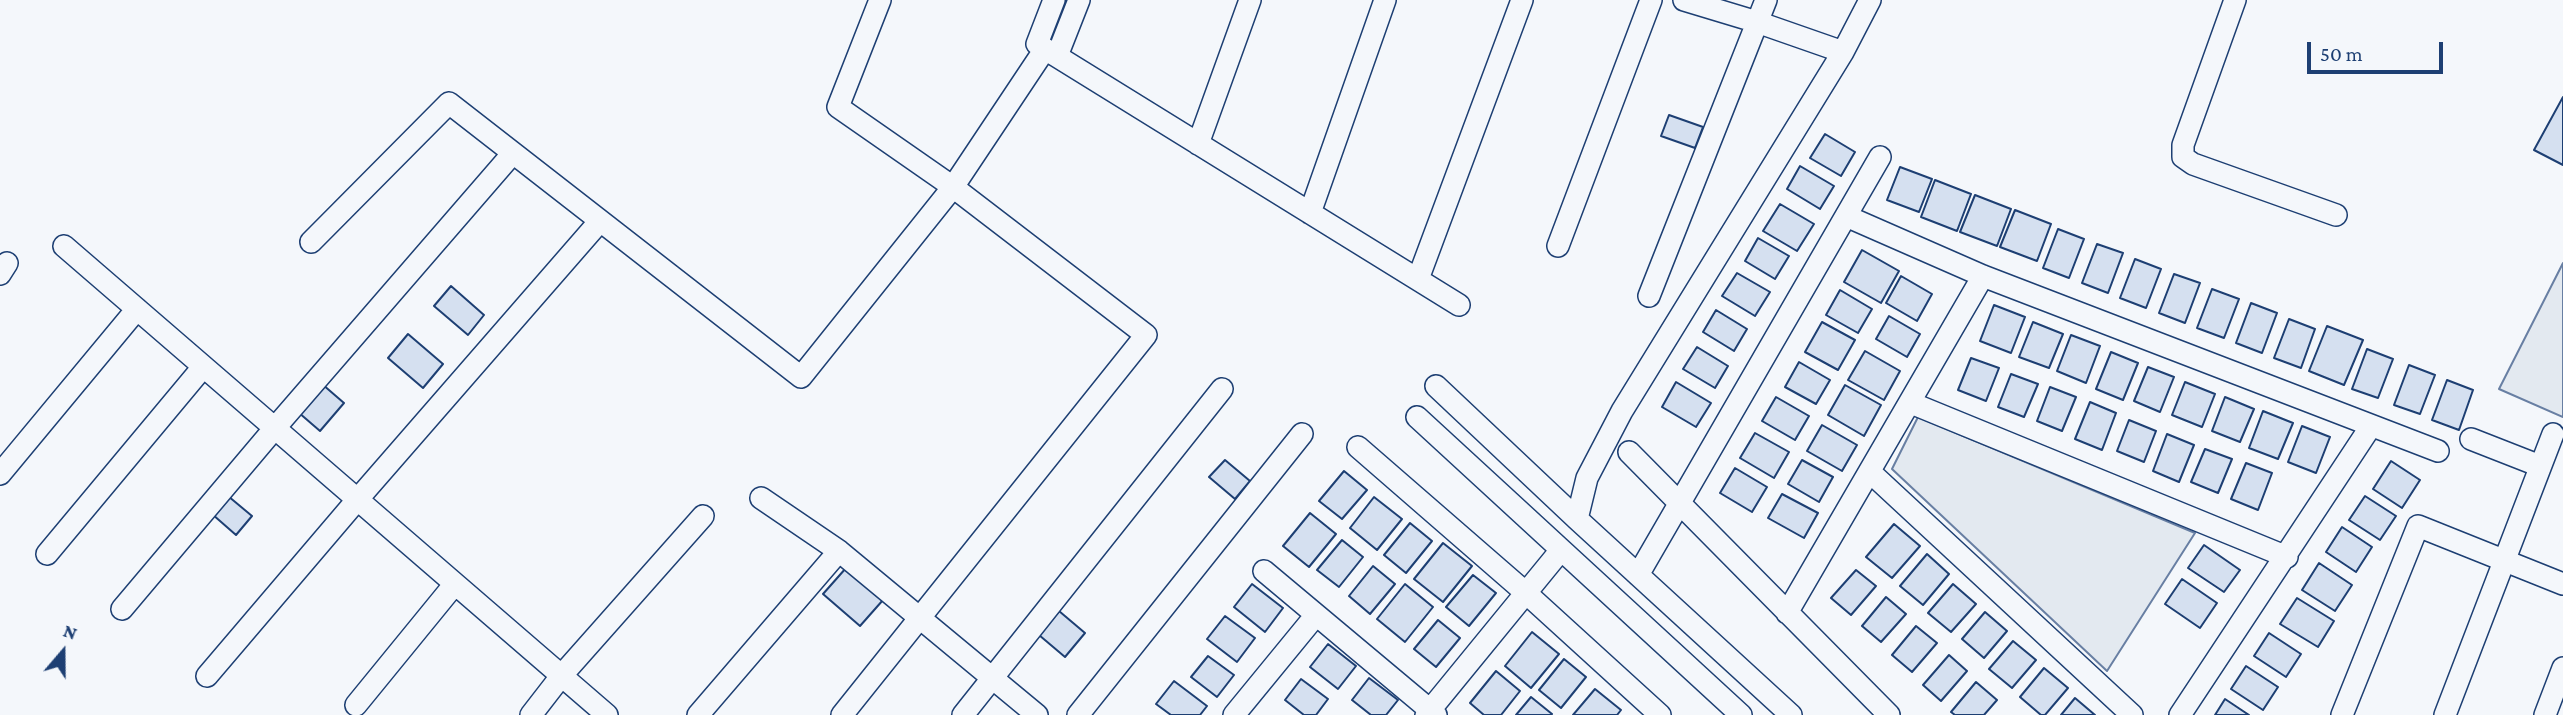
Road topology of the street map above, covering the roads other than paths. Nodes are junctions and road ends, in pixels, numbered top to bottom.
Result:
1 (1054, 0) edge
2 (1079, 0) edge
3 (1250, 0) edge
4 (1385, 0) edge
5 (1522, 0) edge
6 (1651, 0) edge
7 (1684, 0) edge
8 (1766, 0) edge
9 (1870, 0) edge
10 (2235, 0) edge
11 (877, 1) edge
12 (1757, 22) junction
13 (1843, 52) junction
14 (1051, 53) junction
15 (1198, 144) junction
16 (513, 153) junction
17 (1880, 157) dead end
18 (953, 187) junction
19 (1310, 213) junction
20 (2336, 215) dead end
21 (1846, 216) junction
22 (600, 221) junction
23 (312, 242) dead end
24 (64, 246) dead end
25 (1558, 246) dead end
26 (1983, 276) junction
27 (1418, 279) junction
28 (1649, 296) dead end
29 (1460, 305) dead end
30 (137, 309) junction
31 (203, 367) junction
32 (1436, 386) dead end
33 (1222, 389) dead end
34 (1911, 403) junction
35 (1417, 417) dead end
36 (2371, 426) junction
37 (274, 429) junction
38 (1302, 434) dead end
39 (2553, 434) dead end
40 (2471, 439) dead end
41 (1358, 447) dead end
42 (2438, 451) dead end
43 (1629, 452) dead end
44 (2540, 466) junction
45 (1870, 472) junction
46 (0, 474) edge
47 (761, 498) dead end
48 (357, 500) junction
49 (1681, 503) junction
50 (703, 516) dead end
51 (1577, 519) junction
52 (1561, 550) junction
53 (839, 551) junction
54 (47, 554) dead end
55 (2287, 556) junction
56 (2504, 560) junction
57 (1264, 570) dead end
58 (1638, 575) junction
59 (2563, 584) edge
60 (454, 585) junction
61 (1526, 593) junction
62 (122, 609) dead end
63 (1787, 613) junction
64 (1316, 615) junction
65 (920, 618) junction
66 (2563, 668) edge
67 (562, 675) junction
68 (207, 677) dead end
69 (992, 678) junction
70 (356, 705) dead end
71 (1431, 713) edge
72 (531, 715) edge
73 (607, 715) edge
74 (698, 715) edge
75 (842, 715) edge
76 (963, 715) edge
77 (1037, 715) edge
78 (1078, 715) edge
79 (1234, 715) edge
80 (1660, 715) edge
81 (1741, 715) edge
82 (1791, 715) edge
83 (1889, 715) edge
84 (2132, 715) edge
85 (2180, 715) edge
86 (2342, 715) edge
87 (2445, 715) edge
88 (2545, 715) edge

1 - 14 street
2 - 14 street
3 - 15 street
4 - 19 street
5 - 27 street
6 - 25 street
7 - 12 street
8 - 12 street
9 - 13 street
10 - 20 street
11 - 18 street
12 - 13 street
12 - 28 street
13 - 51 street
14 - 15 street
14 - 18 street
15 - 19 street
16 - 22 street
16 - 23 street
16 - 37 street
17 - 21 street
18 - 22 street
18 - 65 street
19 - 27 street
21 - 26 street
21 - 49 street
22 - 48 street
24 - 30 street
26 - 34 street
26 - 36 street
27 - 29 street
30 - 31 street
30 - 46 street
31 - 37 street
31 - 54 street
32 - 51 street
33 - 69 street
34 - 45 street
34 - 55 street
35 - 52 street
36 - 42 street
36 - 55 street
37 - 48 street
37 - 62 street
38 - 78 street
39 - 44 street
40 - 44 street
41 - 61 street
43 - 49 street
44 - 56 street
45 - 63 street
45 - 84 street
47 - 53 street
48 - 60 street
48 - 68 street
49 - 58 street
49 - 63 street
50 - 67 street
51 - 58 street
52 - 61 street
52 - 81 street
53 - 65 street
53 - 74 street
55 - 85 street
56 - 59 street
56 - 86 street
56 - 87 street
57 - 64 street
58 - 82 street
60 - 67 street
60 - 70 street
61 - 71 street
61 - 80 street
63 - 83 street
64 - 71 street
64 - 79 street
65 - 69 street
65 - 75 street
66 - 88 street
67 - 72 street
67 - 73 street
69 - 76 street
69 - 77 street

